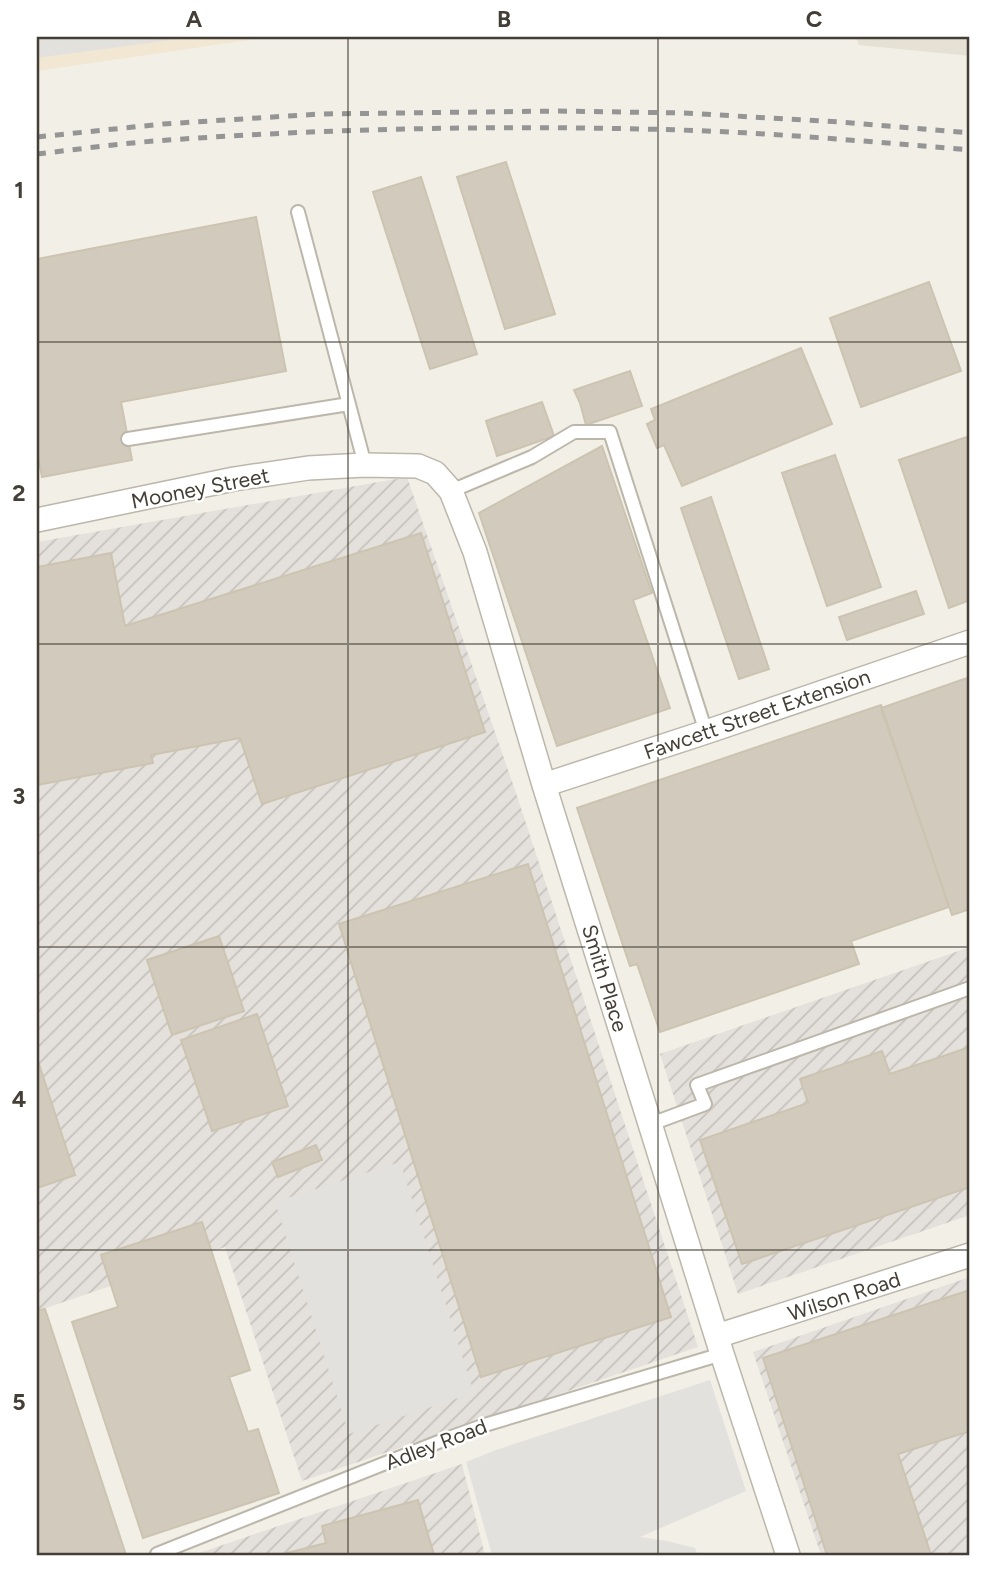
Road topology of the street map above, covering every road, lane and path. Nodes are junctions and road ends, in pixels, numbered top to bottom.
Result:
1 (298, 212) dead end
2 (349, 404) junction
3 (128, 439) dead end
4 (365, 465) junction
5 (451, 491) junction
6 (37, 520) edge
7 (970, 642) edge
8 (706, 732) junction
9 (544, 785) junction
10 (970, 988) edge
11 (651, 1124) junction
12 (970, 1255) edge
13 (719, 1345) junction
14 (157, 1554) edge
15 (789, 1555) edge

1 - 2 lane
2 - 3 lane
2 - 4 lane
4 - 5 street, Smith Place
4 - 6 street, Mooney Street
5 - 8 lane
5 - 9 street, Smith Place
7 - 8 street, Fawcett Street Extension
8 - 9 street, Fawcett Street Extension
9 - 11 street, Smith Place
10 - 11 lane
11 - 13 street, Smith Place
12 - 13 street, Wilson Road
13 - 14 lane, Adley Road
13 - 15 street, Smith Place

